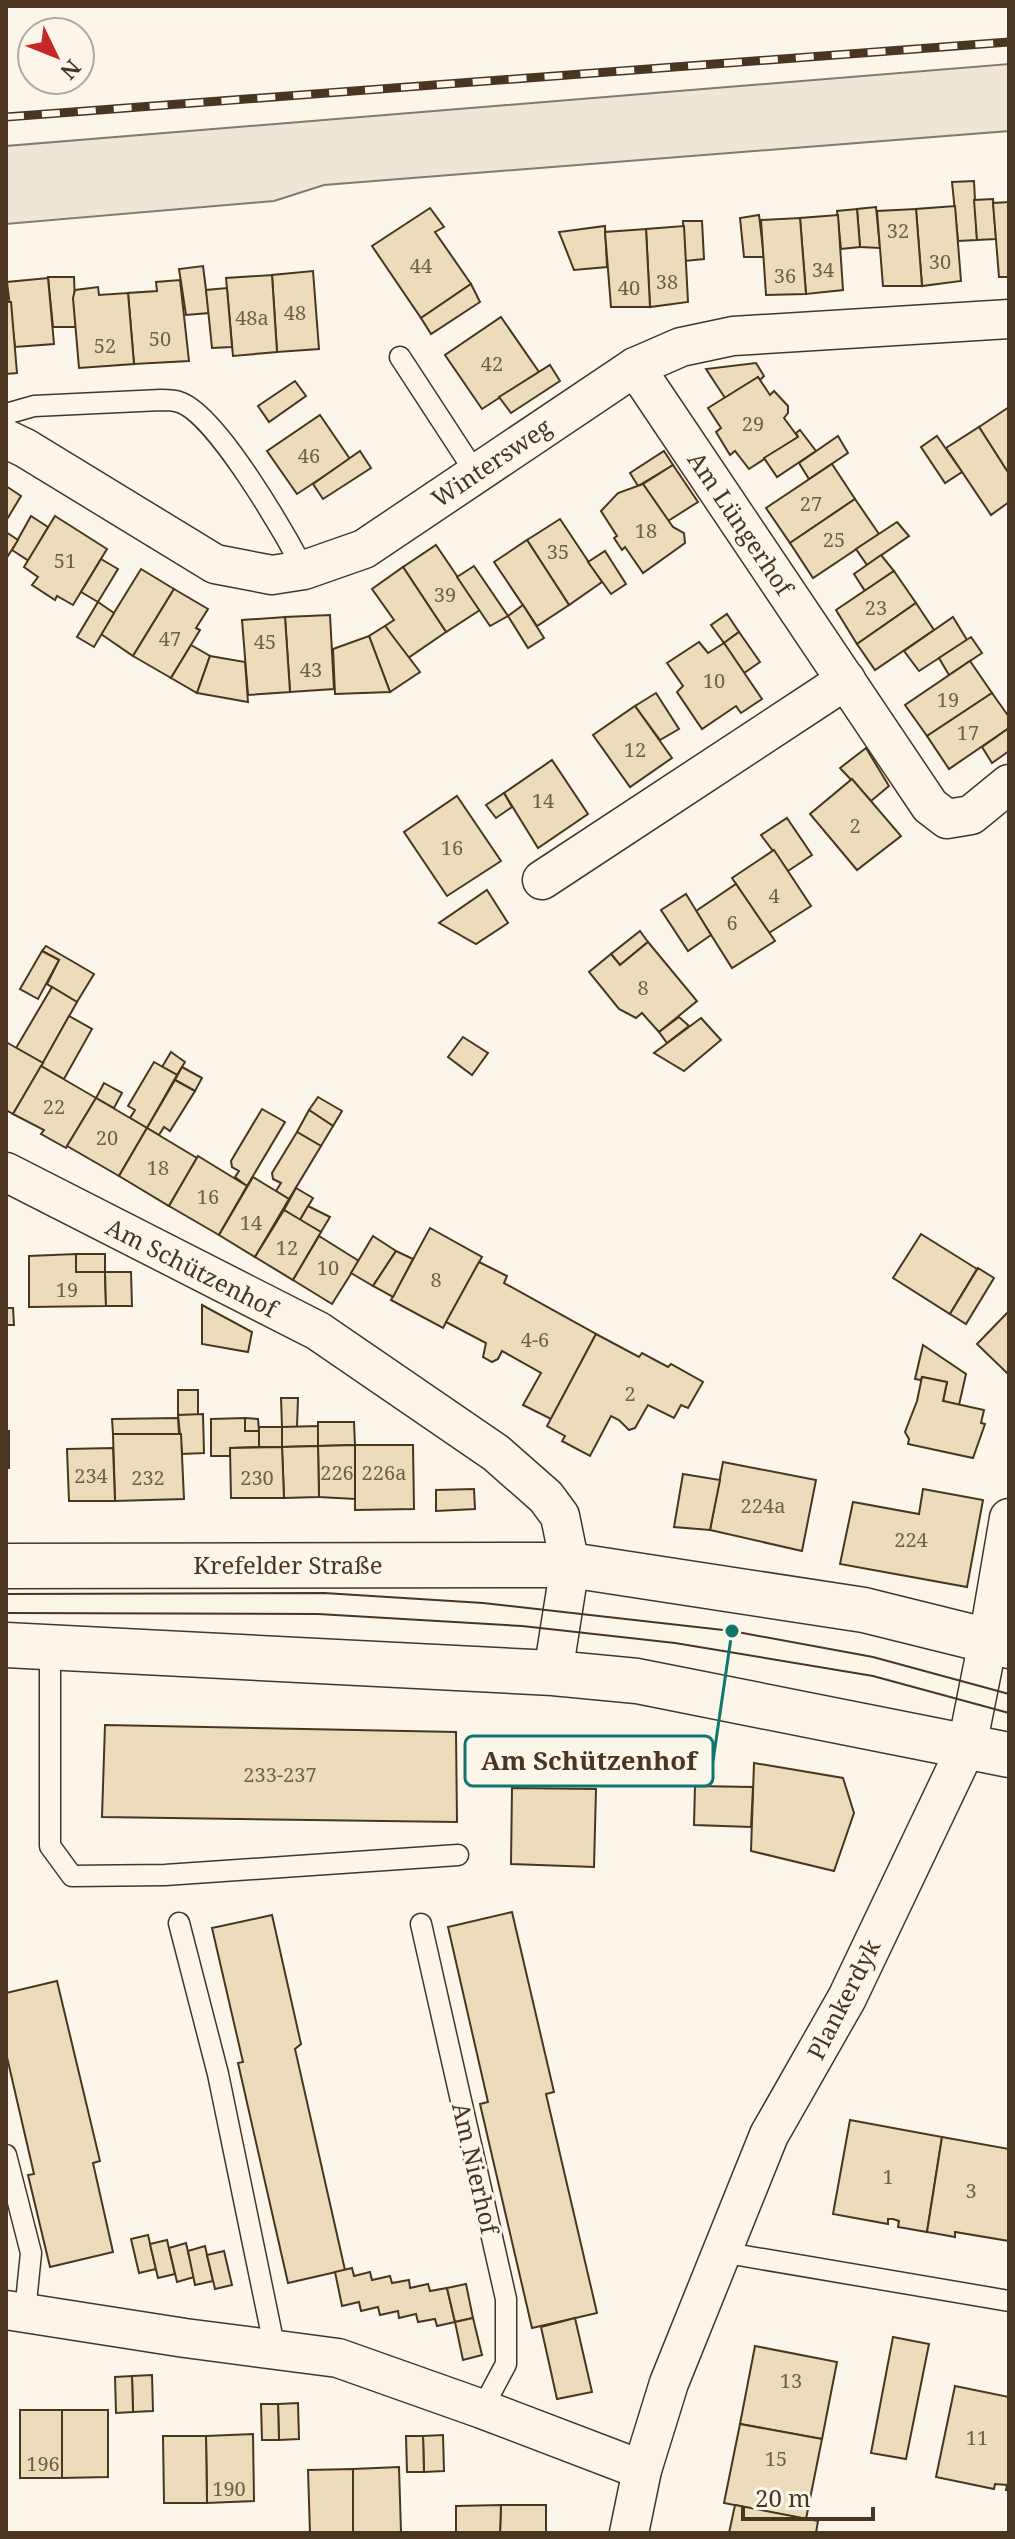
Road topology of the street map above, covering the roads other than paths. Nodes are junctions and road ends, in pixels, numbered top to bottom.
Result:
1 (1009, 319) edge
2 (400, 357) dead end
3 (635, 367) junction
4 (6, 414) edge
5 (6, 439) edge
6 (475, 472) junction
7 (304, 570) junction
8 (846, 680) junction
9 (1009, 784) edge
10 (542, 880) dead end
11 (6, 1172) edge
12 (1009, 1518) edge
13 (570, 1565) junction
14 (6, 1566) edge
15 (999, 1644) edge
16 (6, 1645) edge
17 (50, 1647) junction
18 (553, 1673) junction
19 (967, 1746) junction
20 (1009, 1755) edge
21 (458, 1855) dead end
22 (179, 1923) dead end
23 (421, 1924) dead end
24 (6, 2155) edge
25 (721, 2252) junction
26 (1009, 2301) edge
27 (16, 2311) edge
28 (275, 2350) junction
29 (482, 2409) junction
30 (642, 2470) junction
31 (629, 2533) edge

1 - 3 street, Wintersweg
2 - 6 lane
3 - 6 street, Wintersweg
3 - 8 street, Am Lüngerhof
4 - 7 lane
5 - 7 street, Wintersweg
6 - 7 street, Wintersweg
8 - 9 street, Am Lüngerhof
8 - 10 street
11 - 13 street, Am Schützenhof
12 - 15 street, Plankerdyk
13 - 14 street, Krefelder Straße
13 - 15 street, Krefelder Straße
13 - 18 street
15 - 19 street, Plankerdyk
16 - 17 street
17 - 18 street
17 - 21 lane
18 - 19 street
19 - 20 street
19 - 25 street, Plankerdyk
22 - 28 lane
23 - 29 lane, Am Nierhof
24 - 27 lane
25 - 26 lane
25 - 30 street, Plankerdyk
27 - 28 street
28 - 29 street
29 - 30 street
30 - 31 street, Plankerdyk

